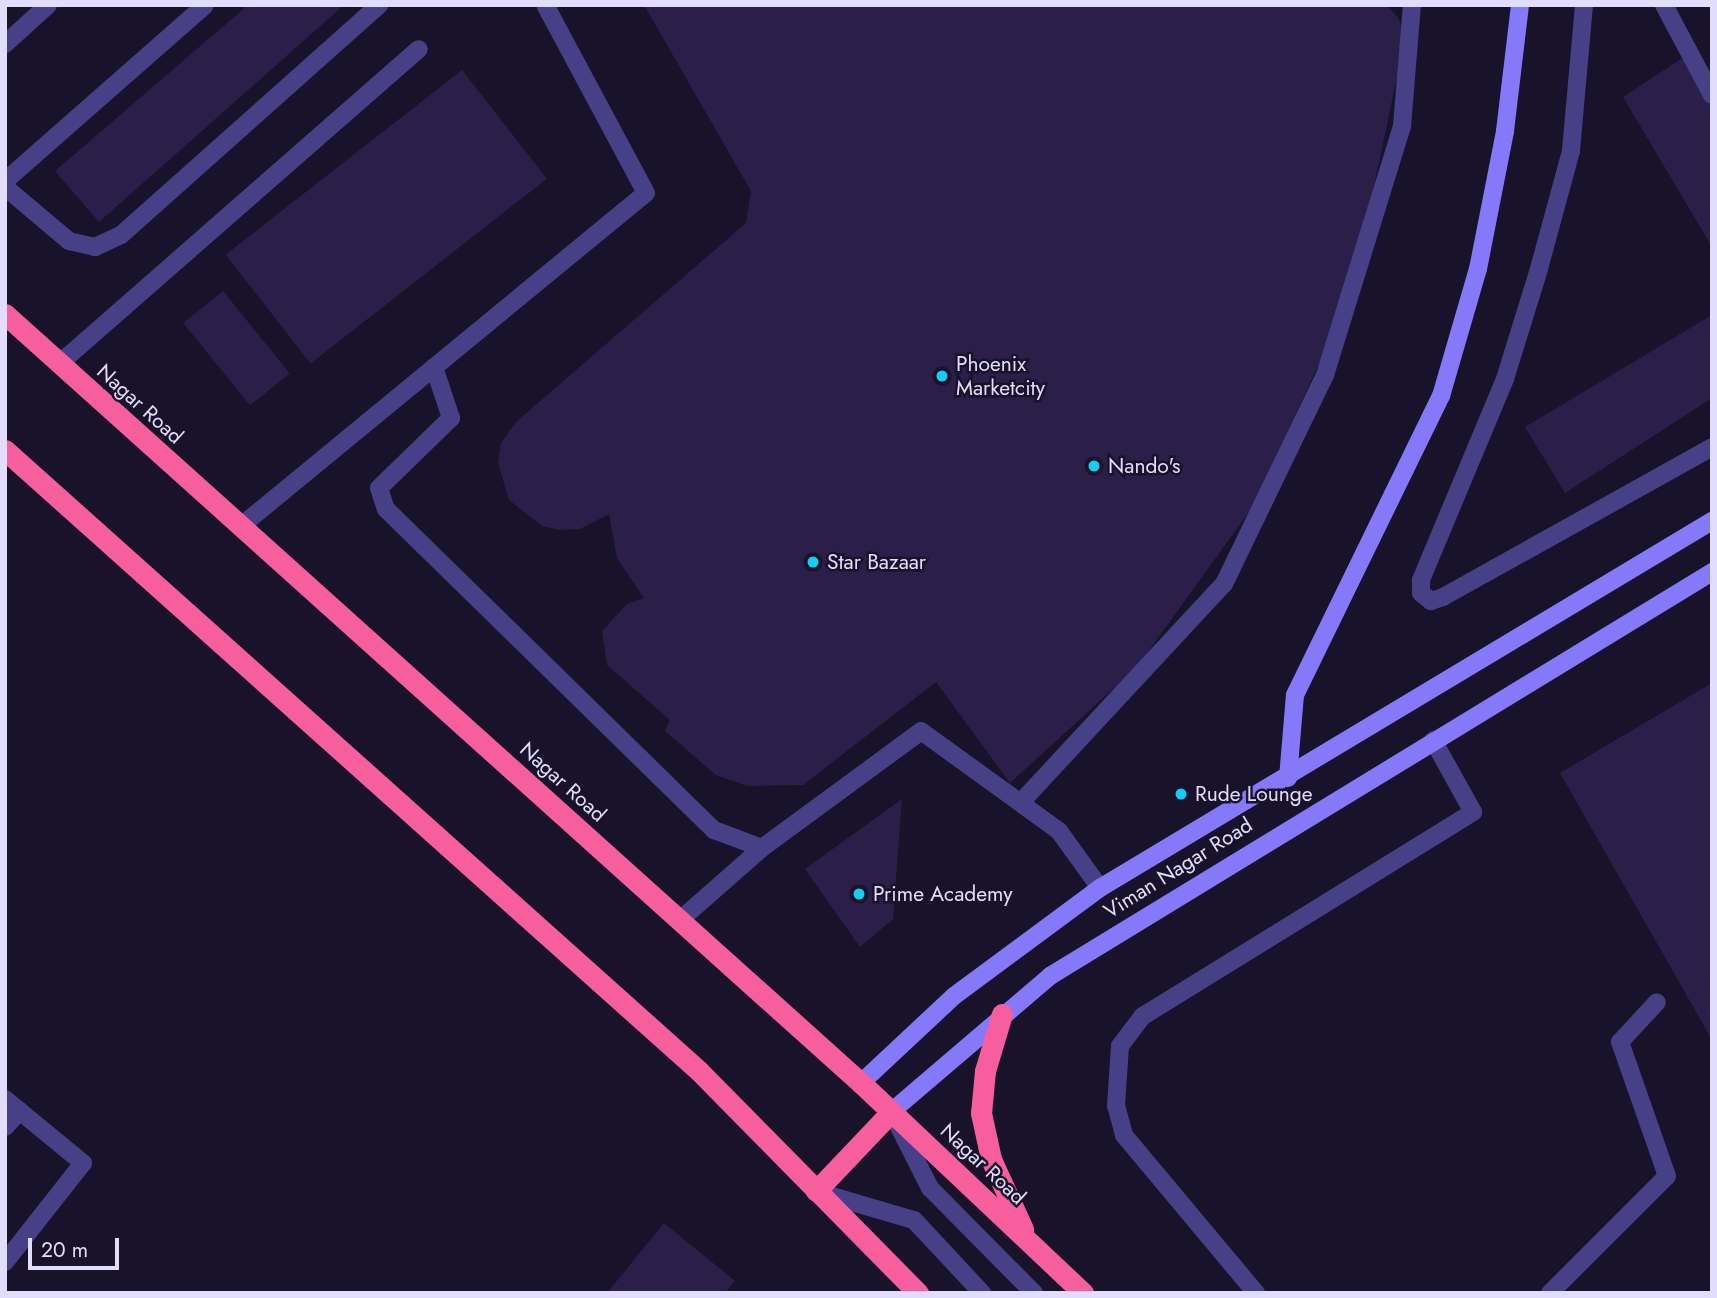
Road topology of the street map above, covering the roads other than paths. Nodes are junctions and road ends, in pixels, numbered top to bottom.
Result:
1 (48, 5) edge
2 (205, 5) edge
3 (379, 5) edge
4 (545, 5) edge
5 (1412, 5) edge
6 (1521, 5) edge
7 (1584, 5) edge
8 (1664, 5) edge
9 (5, 44) edge
10 (419, 49) dead end
11 (1712, 95) edge
12 (5, 181) edge
13 (5, 187) edge
14 (5, 314) edge
15 (59, 364) junction
16 (434, 367) junction
17 (1712, 447) edge
18 (5, 450) edge
19 (1712, 521) edge
20 (241, 526) junction
21 (1712, 572) edge
22 (1433, 740) junction
23 (1288, 778) junction
24 (1023, 800) junction
25 (762, 848) junction
26 (1100, 888) junction
27 (680, 920) junction
28 (1657, 1002) dead end
29 (1002, 1014) junction
30 (861, 1083) junction
31 (5, 1099) edge
32 (20, 1111) junction
33 (891, 1112) junction
34 (5, 1127) edge
35 (816, 1191) junction
36 (1027, 1238) junction
37 (5, 1262) edge
38 (918, 1293) edge
39 (982, 1293) edge
40 (1034, 1293) edge
41 (1083, 1293) edge
42 (1256, 1293) edge
43 (1550, 1293) edge

1 - 9 street
2 - 12 street
3 - 13 street
4 - 16 street
5 - 24 street
6 - 23 street
7 - 17 street
8 - 11 street
10 - 15 street
14 - 15 highway, Nagar Road
15 - 20 highway, Nagar Road
16 - 20 street
16 - 25 street
18 - 35 highway
19 - 23 street, Viman Nagar Road
20 - 27 highway, Nagar Road
21 - 22 street, Viman Nagar Road
22 - 29 street, Viman Nagar Road
22 - 42 street
23 - 26 street, Viman Nagar Road
24 - 25 street
24 - 26 street
25 - 27 street
26 - 30 street, Viman Nagar Road
27 - 30 highway, Nagar Road
28 - 43 street
29 - 33 street, Viman Nagar Road
29 - 36 highway
30 - 33 highway, Nagar Road
31 - 32 street
32 - 34 street
32 - 37 street
33 - 35 highway, Viman Nagar Road
33 - 36 highway, Nagar Road
33 - 40 street
35 - 38 highway
35 - 39 street
36 - 41 highway, Nagar Road

